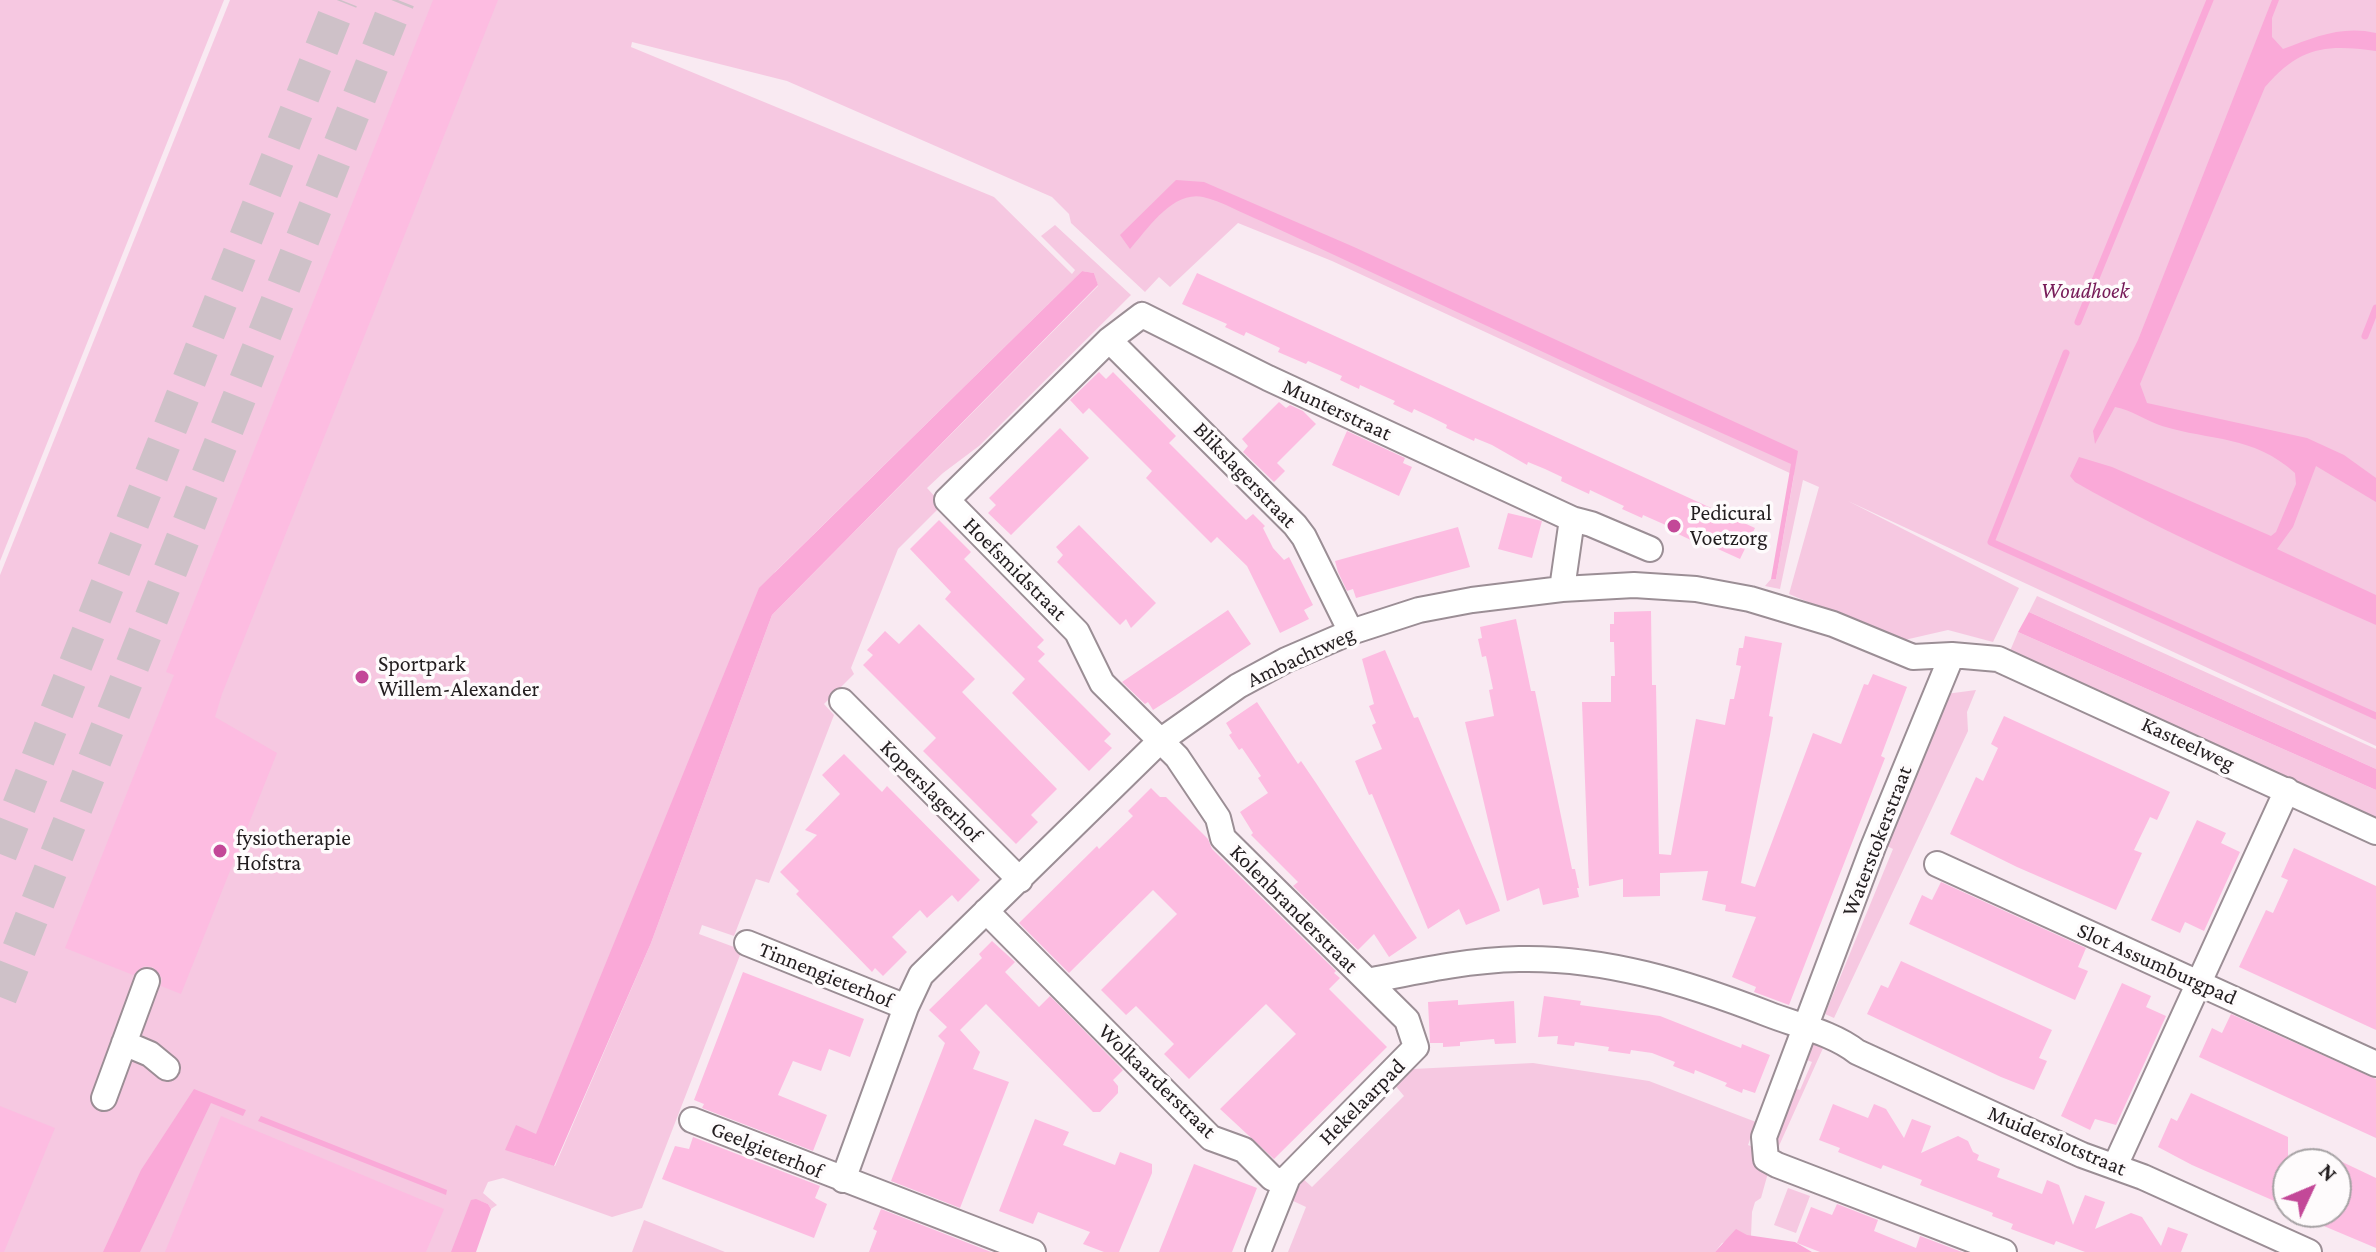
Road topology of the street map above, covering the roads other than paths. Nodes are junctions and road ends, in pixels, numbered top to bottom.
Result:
1 (1109, 340) junction
2 (1572, 519) junction
3 (1650, 549) dead end
4 (1562, 589) junction
5 (1351, 632) junction
6 (1952, 655) junction
7 (1998, 659) joint
8 (842, 701) dead end
9 (1160, 741) junction
10 (2287, 790) junction
11 (2376, 832) edge
12 (1937, 864) dead end
13 (1020, 880) junction
14 (986, 911) junction
15 (747, 943) dead end
16 (147, 981) dead end
17 (1368, 981) junction
18 (2197, 983) junction
19 (906, 1007) junction
20 (1806, 1029) junction
21 (124, 1043) junction
22 (2376, 1064) edge
23 (167, 1068) dead end
24 (104, 1098) dead end
25 (692, 1120) dead end
26 (2115, 1166) junction
27 (843, 1180) junction
28 (1285, 1183) junction
29 (1033, 1252) edge
30 (1258, 1252) edge
31 (2004, 1252) edge
32 (2309, 1252) edge

1 - 2 street, Munterstraat
1 - 5 street, Blikslagerstraat
1 - 9 street, Hoefsmidstraat
2 - 3 street, Munterstraat
2 - 4 street
4 - 5 street, Ambachtweg
4 - 6 street, Ambachtweg
5 - 9 street, Ambachtweg
6 - 7 street, Ambachtweg
6 - 20 street, Waterstokerstraat
7 - 10 street, Kasteelweg
8 - 13 street, Koperslagerhof
9 - 13 street, Ambachtweg
9 - 17 street, Kolenbranderstraat
10 - 11 street, Kasteelweg
10 - 18 street
12 - 18 street, Slot Assumburgpad
13 - 14 street, Ambachtweg
14 - 19 street, Ambachtweg
14 - 28 street, Wolkaarderstraat
15 - 19 street, Tinnengieterhof
16 - 21 street
17 - 20 street, Kolenbranderstraat
17 - 28 street, Hekelaarpad
18 - 22 street, Slot Assumburgpad
18 - 26 street
19 - 27 street, Ambachtweg
20 - 26 street, Muiderslotstraat
20 - 31 street, Waterstokerstraat
21 - 23 street
21 - 24 street
25 - 27 street, Geelgieterhof
26 - 32 street, Muiderslotstraat
27 - 29 street
28 - 30 street

